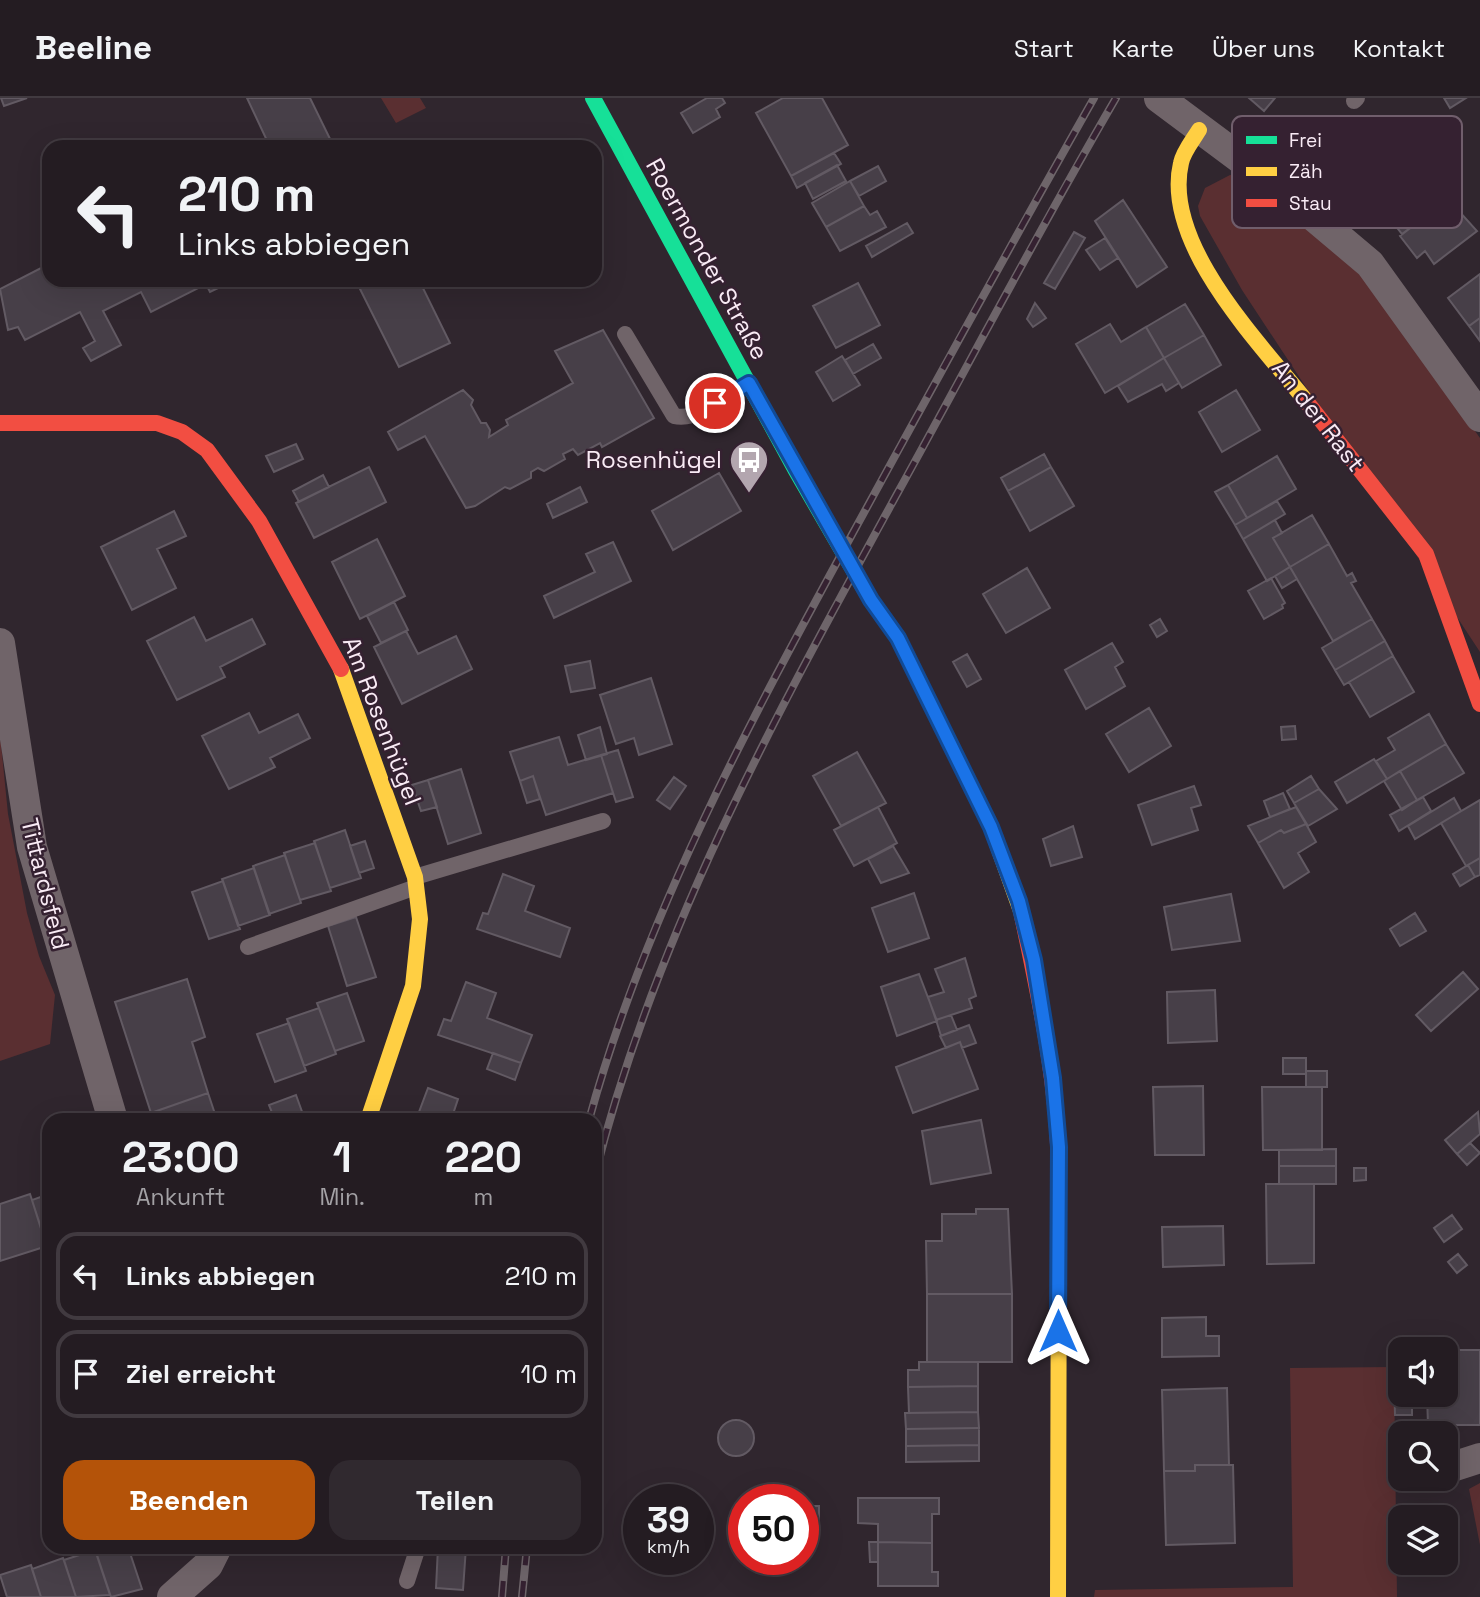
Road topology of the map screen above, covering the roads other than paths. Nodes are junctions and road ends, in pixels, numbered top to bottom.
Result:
1 (593, 98) edge
2 (1159, 98) edge
3 (1199, 130) junction
4 (1232, 154) edge
5 (1327, 228) edge
6 (625, 334) dead end
7 (749, 383) junction
8 (1480, 416) edge
9 (0, 422) edge
10 (0, 643) edge
11 (1480, 704) edge
12 (603, 821) dead end
13 (415, 882) junction
14 (248, 947) dead end
15 (111, 1113) edge
16 (370, 1113) edge
17 (1480, 1458) edge
18 (1458, 1465) edge
19 (214, 1554) edge
20 (416, 1554) edge
21 (407, 1581) dead end
22 (172, 1597) edge
23 (1058, 1597) edge

1 - 7 main road, Roermonder Straße
2 - 3 street
3 - 4 street
3 - 11 main road, An der Rast
5 - 8 street
6 - 7 lane
7 - 23 main road, Roermonder Straße
9 - 13 main road, Am Rosenhügel
10 - 15 street, Tittardsfeld
12 - 13 lane
13 - 14 lane
13 - 16 main road, Am Rosenhügel
17 - 18 street
19 - 22 street
20 - 21 lane

